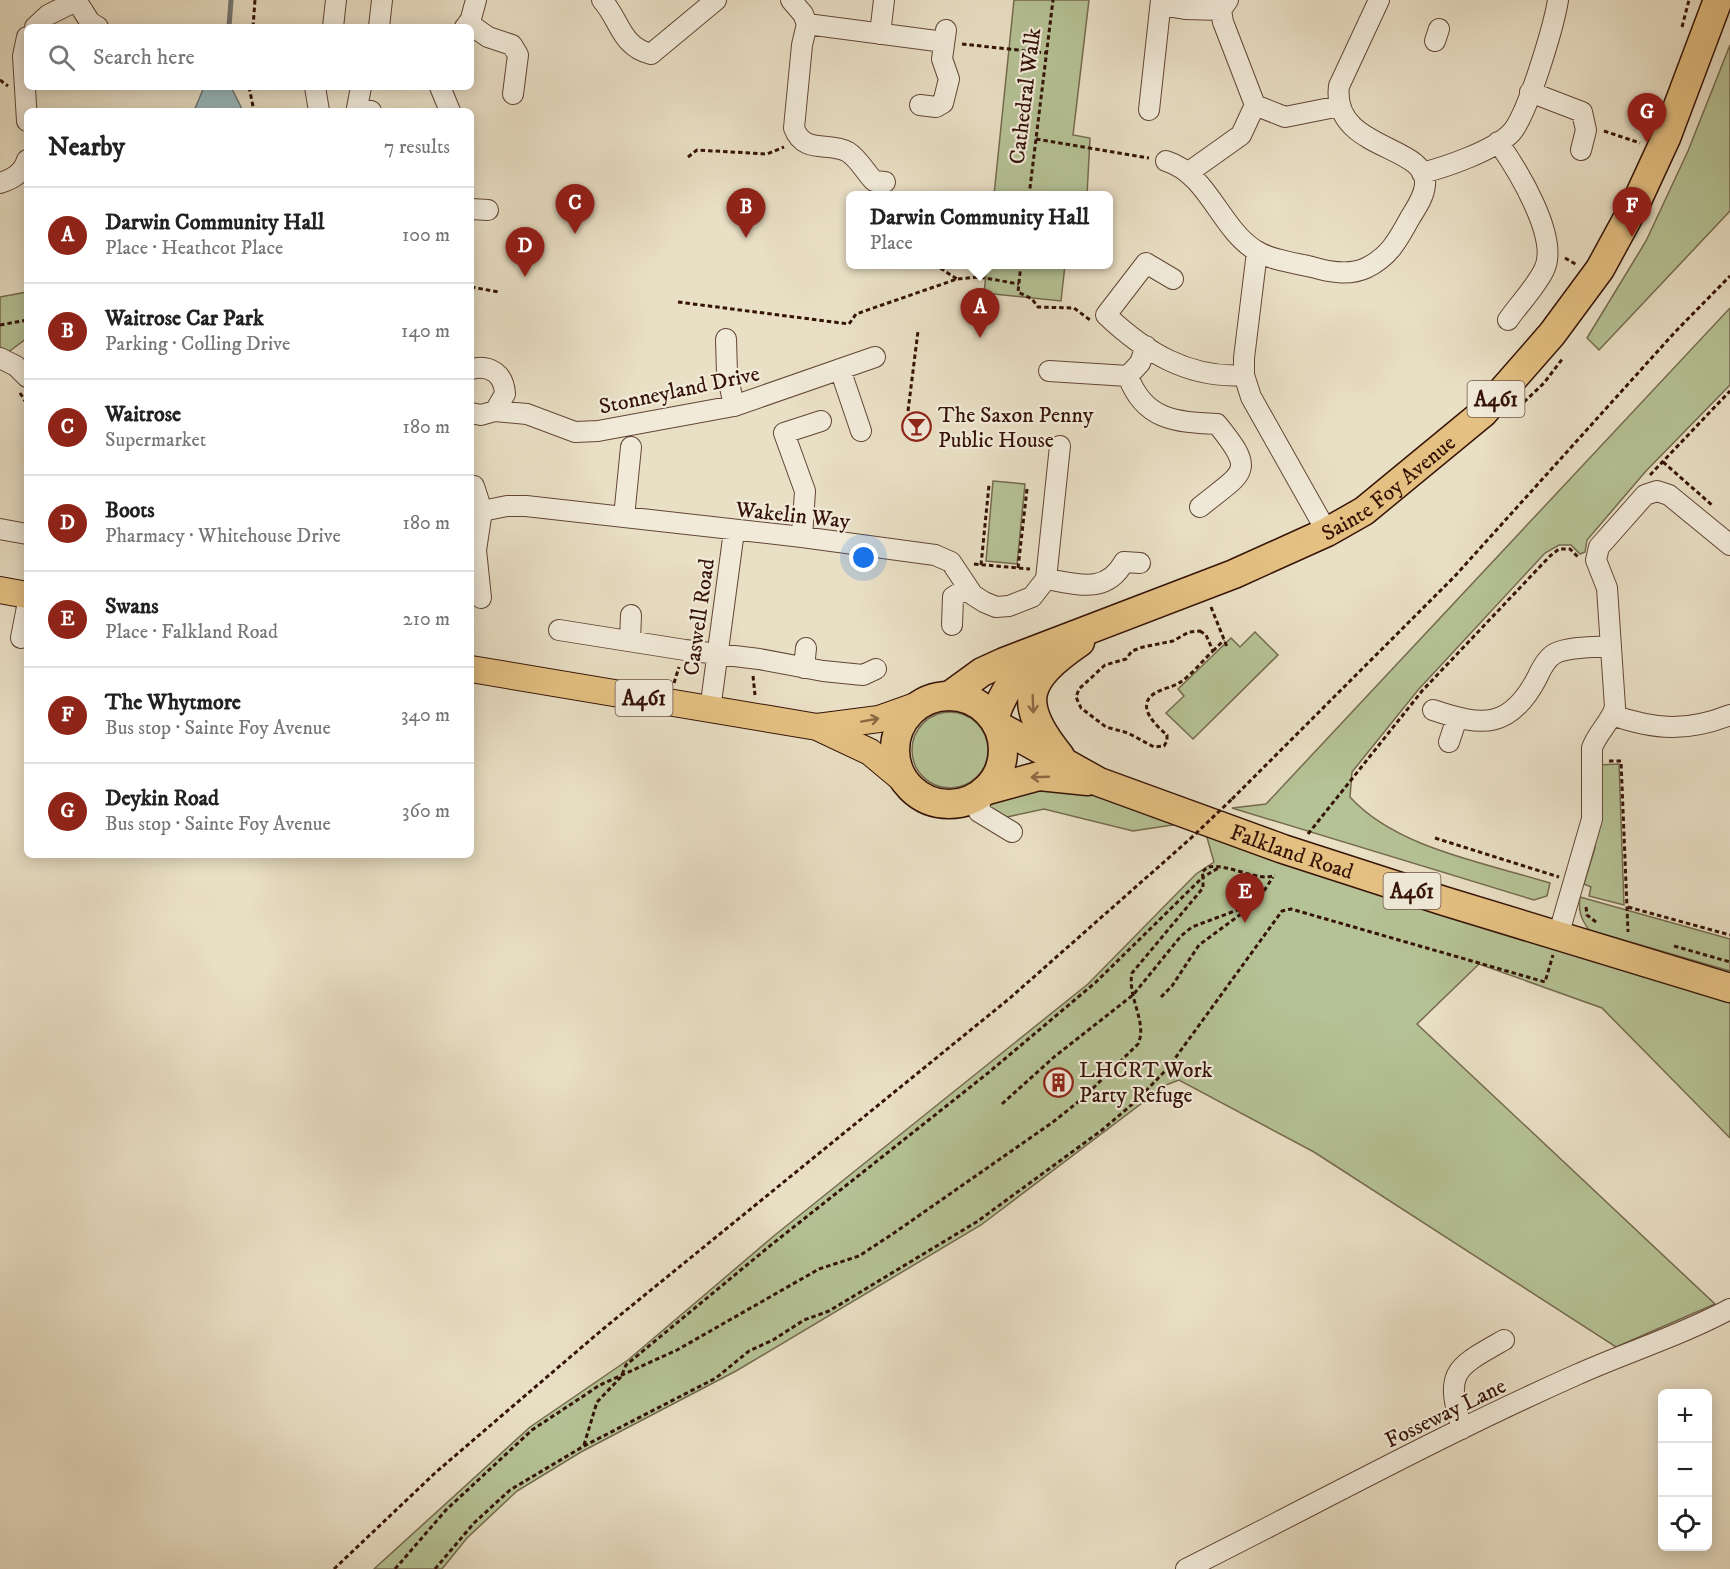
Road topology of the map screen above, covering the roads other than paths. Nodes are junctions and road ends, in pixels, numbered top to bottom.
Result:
1 (336, 0) edge
2 (382, 0) edge
3 (476, 0) edge
4 (602, 0) edge
5 (716, 0) edge
6 (791, 0) edge
7 (884, 0) edge
8 (1379, 0) edge
9 (1558, 0) edge
10 (76, 1) edge
11 (1161, 2) edge
12 (1708, 3) edge
13 (1224, 5) edge
14 (38, 24) edge
15 (93, 24) edge
16 (333, 24) edge
17 (379, 24) edge
18 (467, 24) edge
19 (807, 24) junction
20 (474, 29) edge
21 (880, 34) junction
22 (24, 51) edge
23 (24, 72) edge
24 (25, 90) edge
25 (316, 90) edge
26 (360, 90) edge
27 (441, 90) edge
28 (1530, 92) junction
29 (513, 94) dead end
30 (920, 105) dead end
31 (1255, 105) junction
32 (1340, 106) junction
33 (26, 108) edge
34 (318, 108) edge
35 (357, 108) edge
36 (449, 108) edge
37 (1149, 110) dead end
38 (1498, 142) junction
39 (1581, 150) dead end
40 (1166, 161) road end
41 (24, 168) edge
42 (1189, 172) junction
43 (1422, 173) junction
44 (885, 182) dead end
45 (0, 183) edge
46 (1257, 252) junction
47 (1173, 279) dead end
48 (1508, 320) dead end
49 (726, 339) dead end
50 (1140, 344) junction
51 (874, 357) dead end
52 (479, 368) edge
53 (840, 369) junction
54 (1049, 371) dead end
55 (1244, 375) junction
56 (1128, 376) junction
57 (504, 387) junction
58 (734, 406) junction
59 (495, 411) junction
60 (474, 414) edge
61 (527, 414) junction
62 (821, 421) dead end
63 (861, 431) dead end
64 (1060, 446) dead end
65 (631, 447) dead end
66 (474, 486) dead end
67 (1200, 507) dead end
68 (482, 511) junction
69 (624, 517) junction
70 (0, 529) edge
71 (734, 531) junction
72 (1327, 532) junction
73 (24, 533) edge
74 (802, 537) junction
75 (1730, 545) edge
76 (1140, 563) dead end
77 (1048, 569) junction
78 (967, 588) junction
79 (0, 590) edge
80 (24, 594) edge
81 (481, 598) dead end
82 (631, 615) dead end
83 (1112, 619) junction
84 (24, 622) edge
85 (952, 625) dead end
86 (559, 630) dead end
87 (21, 638) dead end
88 (630, 640) junction
89 (1052, 642) junction
90 (1611, 646) junction
91 (806, 648) dead end
92 (718, 654) junction
93 (474, 669) edge
94 (876, 669) dead end
95 (814, 670) junction
96 (949, 696) junction
97 (712, 699) junction
98 (921, 704) junction
99 (1434, 710) dead end
100 (1730, 715) edge
101 (1612, 716) junction
102 (1457, 718) junction
103 (995, 722) junction
104 (817, 727) junction
105 (1449, 742) dead end
106 (1067, 764) junction
107 (906, 782) junction
108 (1098, 782) junction
109 (982, 792) junction
110 (1012, 832) dead end
111 (1558, 936) junction
112 (1730, 988) edge
113 (1730, 1309) edge
114 (1504, 1340) dead end
115 (1462, 1429) junction
116 (1186, 1569) edge

1 - 16 street
2 - 17 street
3 - 18 street
4 - 5 street
6 - 19 street
7 - 21 street
8 - 32 street
9 - 28 street
10 - 14 street
10 - 15 street
11 - 13 street
11 - 37 street
12 - 72 highway, Sainte Foy Avenue / A461
13 - 31 street
19 - 21 street
19 - 44 street
20 - 29 street
21 - 30 street
22 - 23 street
24 - 33 street
25 - 34 street
26 - 35 street
27 - 36 street
28 - 38 street
28 - 39 street
31 - 32 street
31 - 42 street
32 - 43 street
38 - 43 street
38 - 48 street
40 - 42 street
41 - 45 street
42 - 46 street
43 - 46 street
46 - 55 street
47 - 50 street
49 - 58 street
50 - 55 street
50 - 56 street
51 - 53 street, Stonneyland Drive
52 - 57 street
53 - 58 street, Stonneyland Drive
53 - 63 street
54 - 56 street
55 - 72 street
56 - 67 street
57 - 59 street
57 - 61 street
58 - 61 street, Stonneyland Drive
59 - 60 street
59 - 61 street
62 - 74 street
64 - 77 street
65 - 69 street
66 - 68 street
68 - 69 street, Wakelin Way
68 - 81 street
69 - 71 street, Wakelin Way
70 - 73 street
71 - 74 street, Wakelin Way
71 - 92 street, Caswell Road
72 - 83 highway, Sainte Foy Avenue / A461
74 - 78 street, Wakelin Way
75 - 90 street
76 - 77 street
77 - 78 street
78 - 85 street
79 - 80 main road
82 - 88 street
83 - 89 highway, Sainte Foy Avenue / A461
83 -> 106 highway
84 - 87 street
86 - 88 street
88 - 92 street
89 - 96 highway, Sainte Foy Avenue / A461
89 - 103 highway, Sainte Foy Avenue / A461
90 - 101 street
90 - 102 street
91 - 95 street
92 - 95 street
92 - 97 street, Caswell Road
93 - 97 main road, A461
94 - 95 street
96 - 98 highway, A461
96 - 103 highway, A461
97 - 104 main road, A461
104 -> 98 main road, A461
98 - 107 highway
99 - 102 street
100 - 101 street
101 - 111 street
102 - 105 street
103 - 106 highway, Falkland Road / A461
103 - 109 highway
104 - 107 main road, A461
106 - 108 highway, Falkland Road / A461
107 - 109 highway, A461
108 -> 109 highway, Falkland Road / A461
108 - 111 highway, Falkland Road / A461
109 - 110 street
111 - 112 highway, Falkland Road / A461
113 - 115 street, Fosseway Lane
114 - 115 street
115 - 116 street, Fosseway Lane

